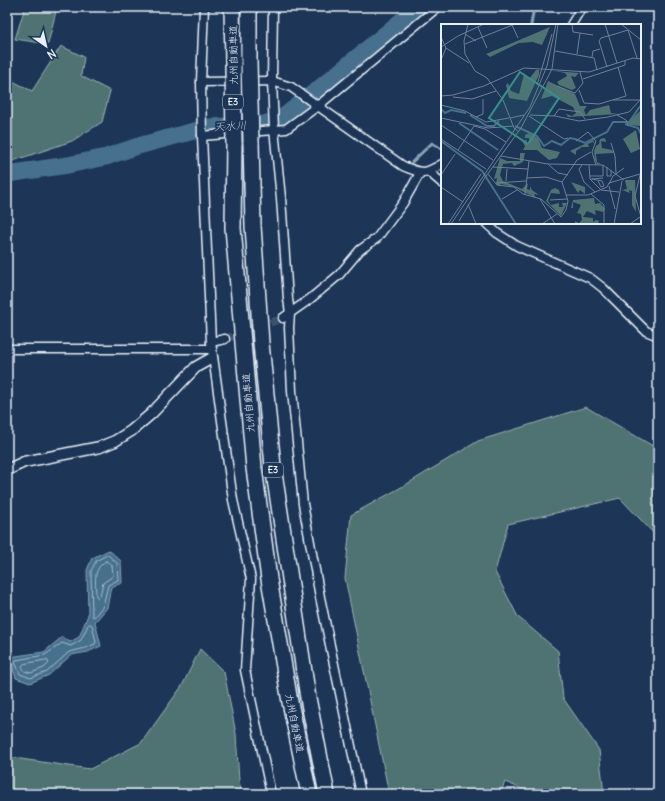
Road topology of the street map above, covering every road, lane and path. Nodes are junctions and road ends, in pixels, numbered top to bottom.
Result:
1 (204, 7) edge
2 (232, 7) edge
3 (249, 7) edge
4 (273, 7) edge
5 (438, 7) edge
6 (582, 7) edge
7 (572, 24) edge
8 (272, 81) junction
9 (201, 82) junction
10 (319, 106) junction
11 (274, 129) junction
12 (202, 136) junction
13 (441, 165) edge
14 (429, 172) junction
15 (420, 173) junction
16 (441, 182) edge
17 (487, 224) edge
18 (290, 313) junction
19 (283, 318) tunnel mouth
20 (658, 336) edge
21 (225, 339) tunnel mouth
22 (7, 349) edge
23 (212, 350) junction
24 (7, 470) edge
25 (271, 794) edge
26 (309, 794) edge
27 (327, 794) edge
28 (361, 794) edge

1 - 9 street
2 - 26 highway, 九州自動車道 / E3, bridge
3 - 27 highway, 九州自動車道 / E3, bridge
4 - 8 street
5 - 10 street
6 - 7 street
8 - 9 street
8 - 10 street
8 - 11 street
9 - 12 street
10 - 11 street
10 - 15 street
11 - 12 street
11 - 18 street
12 - 23 street
13 - 14 street
14 - 15 street
14 - 16 street
15 - 18 street
17 - 20 street
18 - 19 street
18 - 28 street
21 - 23 street
22 - 23 street
23 - 24 street
23 - 25 street

